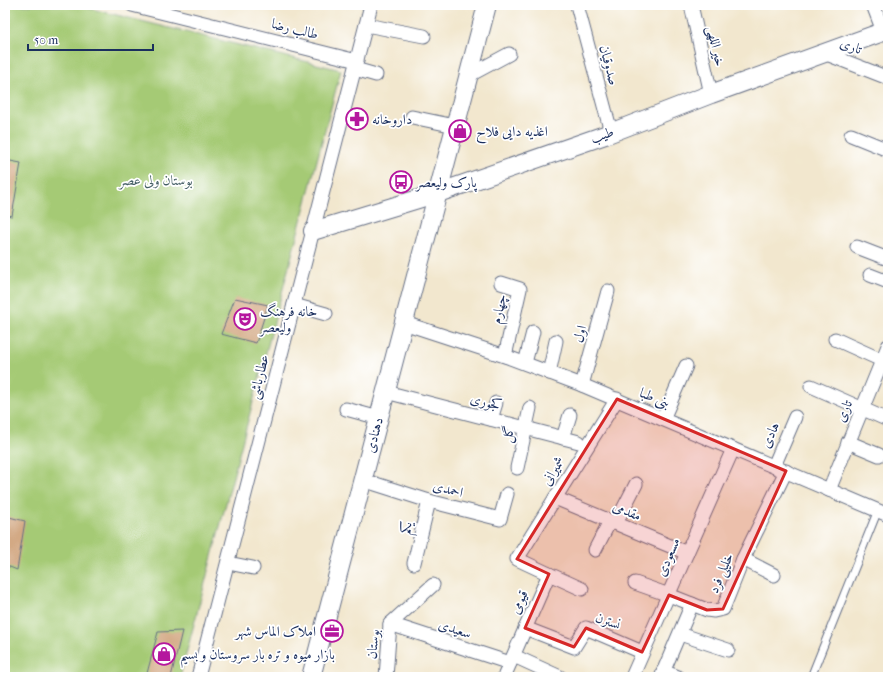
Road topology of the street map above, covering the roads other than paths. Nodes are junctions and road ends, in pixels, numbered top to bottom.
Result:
1 (371, 5) edge
2 (487, 5) edge
3 (577, 5) edge
4 (691, 5) edge
5 (873, 5) edge
6 (137, 6) edge
7 (366, 25) junction
8 (886, 30) edge
9 (424, 36) dead end
10 (824, 53) junction
11 (509, 54) dead end
12 (356, 65) junction
13 (376, 75) dead end
14 (468, 76) junction
15 (888, 78) edge
16 (711, 94) junction
17 (412, 117) dead end
18 (455, 126) junction
19 (611, 132) junction
20 (851, 135) dead end
21 (887, 148) edge
22 (438, 193) junction
23 (313, 231) junction
24 (856, 247) dead end
25 (888, 260) edge
26 (870, 275) dead end
27 (888, 282) edge
28 (501, 283) dead end
29 (608, 291) dead end
30 (294, 306) junction
31 (326, 314) dead end
32 (404, 322) junction
33 (533, 332) dead end
34 (835, 339) dead end
35 (556, 341) dead end
36 (888, 346) edge
37 (506, 356) junction
38 (885, 361) edge
39 (525, 363) junction
40 (686, 366) dead end
41 (549, 373) junction
42 (582, 385) junction
43 (811, 386) dead end
44 (386, 392) junction
45 (617, 399) junction
46 (496, 403) dead end
47 (530, 408) dead end
48 (863, 408) junction
49 (346, 409) dead end
50 (570, 415) dead end
51 (795, 417) dead end
52 (379, 418) junction
53 (491, 419) junction
54 (663, 419) junction
55 (888, 420) edge
56 (526, 428) junction
57 (563, 438) junction
58 (579, 442) dead end
59 (848, 442) junction
60 (733, 449) junction
61 (879, 455) dead end
62 (517, 468) dead end
63 (780, 468) junction
64 (362, 480) junction
65 (636, 484) dead end
66 (829, 490) junction
67 (507, 494) dead end
68 (555, 498) junction
69 (429, 501) junction
70 (883, 513) edge
71 (613, 522) junction
72 (595, 550) dead end
73 (687, 553) junction
74 (743, 560) junction
75 (228, 563) junction
76 (414, 564) dead end
77 (253, 568) dead end
78 (549, 574) junction
79 (774, 575) dead end
80 (635, 583) dead end
81 (433, 584) dead end
82 (582, 588) dead end
83 (669, 595) junction
84 (692, 604) junction
85 (390, 624) junction
86 (525, 628) junction
87 (680, 634) junction
88 (728, 650) dead end
89 (642, 652) junction
90 (512, 660) junction
91 (662, 674) edge
92 (198, 677) edge
93 (311, 677) edge
94 (386, 677) edge
95 (504, 677) edge
96 (560, 677) edge
97 (632, 677) edge
98 (678, 677) edge
99 (811, 677) edge

1 - 7 street, عطارباشی
2 - 14 main road, دهنادی
3 - 19 street, صدوقیان
4 - 16 street, خیر اللهی
5 - 8 street
6 - 12 street, طالب رضا
7 - 9 street
7 - 12 street, عطارباشی
8 - 10 main road, طیب
10 - 15 street, تاری
10 - 16 main road, طیب
11 - 14 street
12 - 13 street, طالب رضا
12 - 23 street, عطارباشی
14 - 18 main road, دهنادی
16 - 19 main road, طیب
17 - 18 street
18 - 22 main road, دهنادی
19 - 22 main road, طیب
20 - 21 street
22 - 23 main road, طیب
22 - 32 main road, دهنادی
23 - 30 street, عطارباشی
24 - 25 street
26 - 27 street
28 - 37 street, چهارم
29 - 42 street, اول
30 - 31 street
30 - 75 street, عطارباشی
32 - 37 street, بنی طبا
32 - 44 main road, دهنادی
33 - 39 street
34 - 38 street
35 - 41 street
36 - 38 street, تاری
37 - 39 street, بنی طبا
38 - 48 street, تاری
39 - 41 street, بنی طبا
40 - 54 street
41 - 42 street, بنی طبا
42 - 45 street, بنی طبا
43 - 48 street
44 - 52 main road, دهنادی
44 - 53 street, کجوری
45 - 54 street, بنی طبا
45 - 68 street, شمیرانی
46 - 53 street
47 - 56 street, گل
48 - 55 street
48 - 59 street, تاری
49 - 52 street
50 - 57 street
51 - 63 street, هادی
52 - 64 main road, دهنادی
53 - 56 street, کجوری
54 - 60 street, بنی طبا
56 - 57 street, کجوری
56 - 62 street, گل
57 - 58 street, کجوری
59 - 61 street
59 - 66 street, تاری
60 - 63 street, بنی طبا
60 - 73 street, مسعودی
63 - 66 street, بنی طبا
63 - 74 street, خلیلی فرد
64 - 69 street, احمدی
64 - 93 main road, دهنادی
65 - 71 street
66 - 70 street, بنی طبا
67 - 69 street, احمدی
68 - 71 street, مقدمی
68 - 78 street, شمیرانی
69 - 76 street, یکم
70 - 99 lane
71 - 72 street
71 - 73 street, مقدمی
73 - 83 street, مسعودی
74 - 79 street
74 - 84 street, خلیلی فرد
75 - 77 street
75 - 92 street, عطارباشی
78 - 82 street
78 - 86 street, قیومی
80 - 83 street
81 - 85 street, بوستان
83 - 84 street
83 - 89 street, مسعودی
84 - 87 street, خلیلی فرد
85 - 90 street, سعیدی
85 - 94 street, بوستان
86 - 89 street, نسترن
86 - 90 street, قیومی
87 - 88 street
87 - 91 street, خلیلی فرد
89 - 97 street, مسعودی
90 - 95 street, قیومی
90 - 96 street, سعیدی
91 - 98 street

